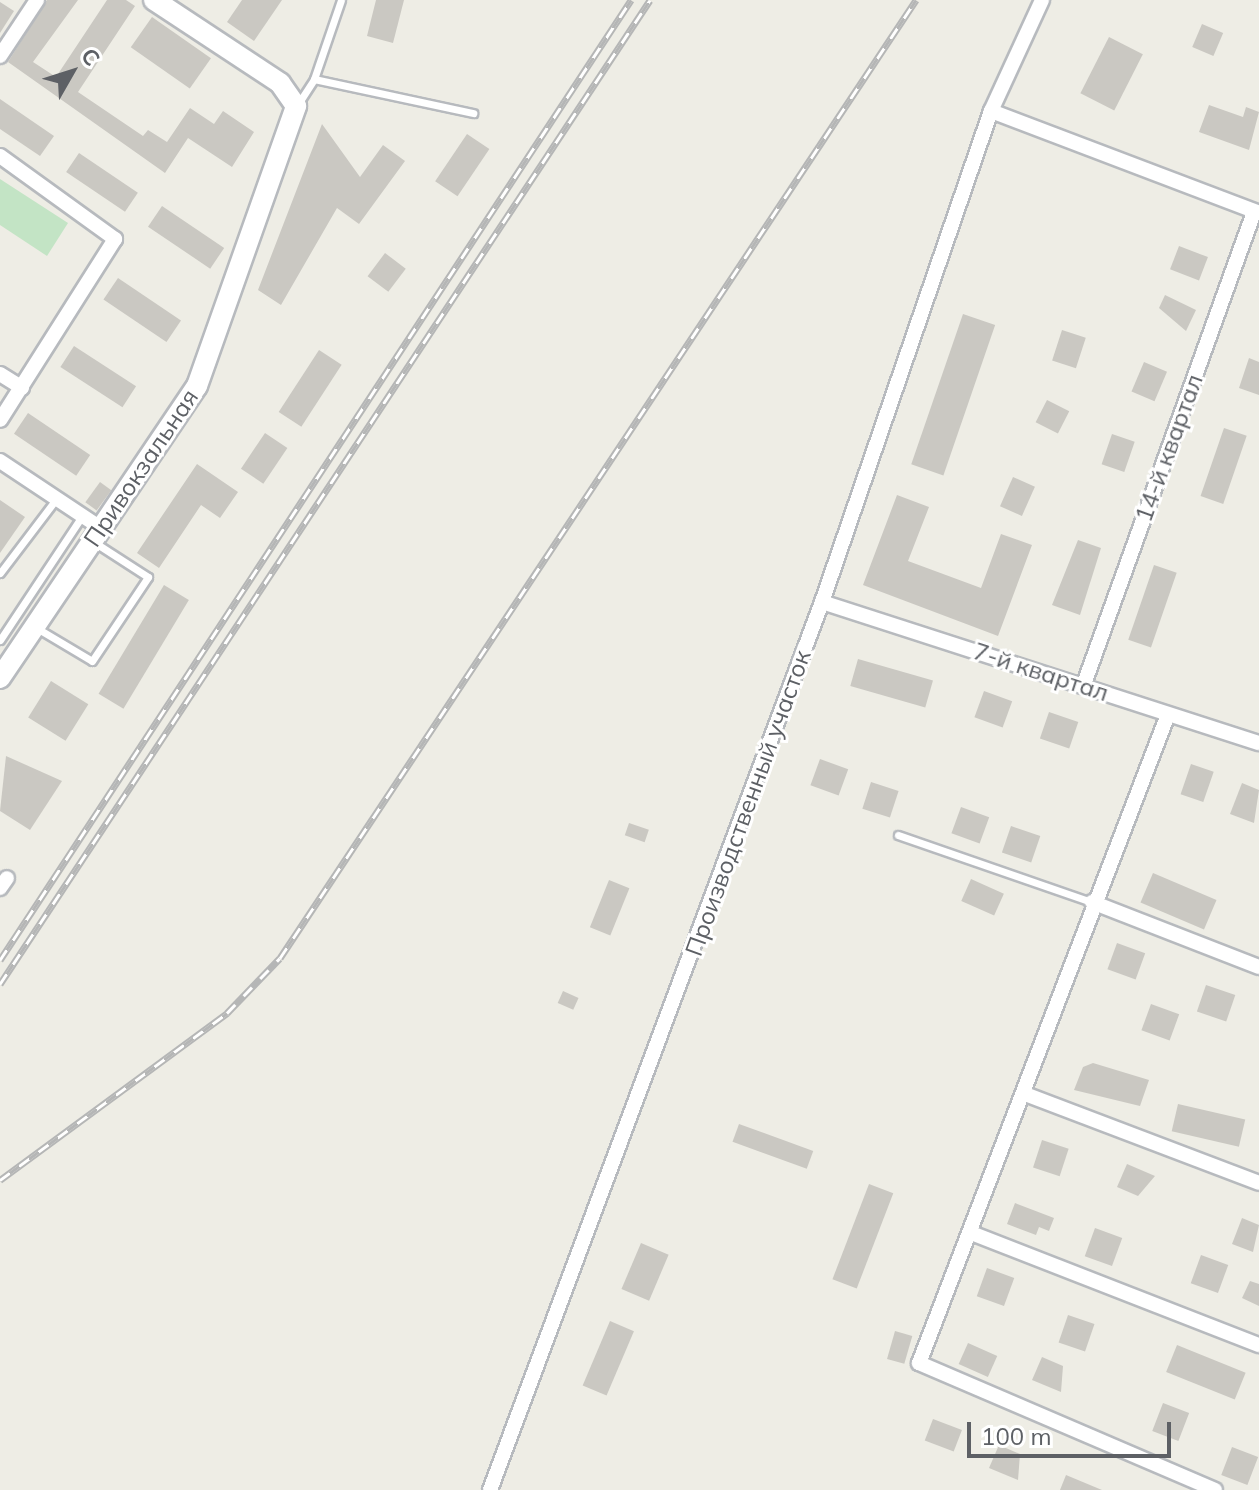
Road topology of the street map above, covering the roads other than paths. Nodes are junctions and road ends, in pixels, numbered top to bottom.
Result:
1 (37, 0) edge
2 (154, 0) edge
3 (341, 0) edge
4 (1042, 0) edge
5 (0, 56) edge
6 (314, 79) junction
7 (296, 106) junction
8 (991, 111) junction
9 (473, 113) dead end
10 (0, 156) edge
11 (1256, 212) edge
12 (0, 374) edge
13 (22, 388) junction
14 (0, 420) edge
15 (0, 461) edge
16 (57, 498) junction
17 (82, 516) junction
18 (97, 534) junction
19 (0, 573) edge
20 (822, 602) junction
21 (34, 626) junction
22 (0, 640) edge
23 (7, 653) edge
24 (0, 678) edge
25 (1084, 684) junction
26 (1167, 717) junction
27 (1259, 743) edge
28 (898, 835) dead end
29 (1092, 902) junction
30 (1259, 967) edge
31 (1025, 1094) junction
32 (1257, 1177) edge
33 (974, 1234) junction
34 (1259, 1345) edge
35 (490, 1490) edge
36 (1215, 1490) edge

1 - 5 street
2 - 7 street
3 - 6 lane
4 - 8 street, Производственный участок
6 - 7 lane
6 - 9 lane
7 - 18 street, Привокзальная
8 - 11 street
8 - 20 street, Производственный участок
10 - 13 street
11 - 25 street, 14-й квартал
12 - 13 street
13 - 14 street
15 - 16 street
16 - 17 street
16 - 19 lane
17 - 18 street
17 - 22 lane
18 - 21 street, Привокзальная
18 - 21 lane
20 - 25 street, 7-й квартал
20 - 35 street, Производственный участок
21 - 23 street, Привокзальная
23 - 24 street, Привокзальная
25 - 26 street, 7-й квартал
26 - 27 street, 7-й квартал
26 - 29 street
28 - 29 lane
29 - 30 street
29 - 31 street
31 - 32 street
31 - 33 street
33 - 34 street
33 - 36 street

